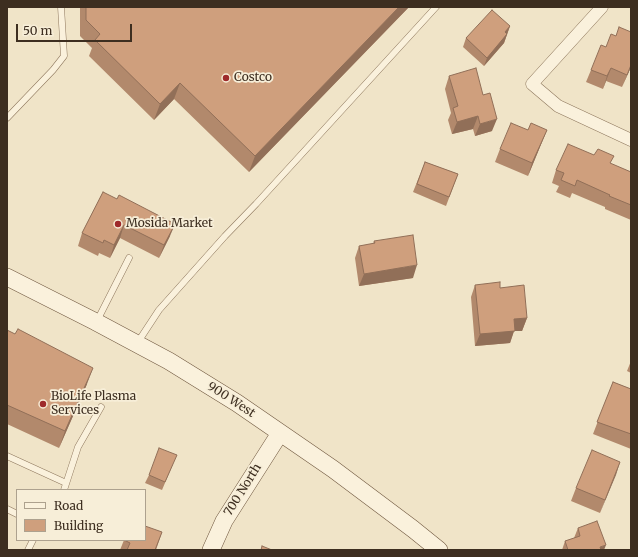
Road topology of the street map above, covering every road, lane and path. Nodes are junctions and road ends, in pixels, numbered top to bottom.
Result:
1 (60, 7) edge
2 (436, 7) edge
3 (602, 7) edge
4 (7, 118) edge
5 (631, 140) edge
6 (129, 258) dead end
7 (7, 277) edge
8 (96, 322) junction
9 (137, 344) junction
10 (102, 407) dead end
11 (280, 433) junction
12 (7, 456) edge
13 (66, 483) junction
14 (64, 489) edge
15 (7, 509) edge
16 (16, 514) edge
17 (32, 541) edge
18 (28, 550) edge
19 (211, 550) edge
20 (439, 550) edge

1 - 4 lane
2 - 9 lane
3 - 5 street
6 - 8 lane
7 - 8 street, 900 West
8 - 9 street, 900 West
9 - 11 street, 900 West
10 - 13 lane
11 - 19 street, 700 North
11 - 20 street, 900 West
12 - 13 lane
13 - 14 lane
15 - 16 lane
17 - 18 lane

